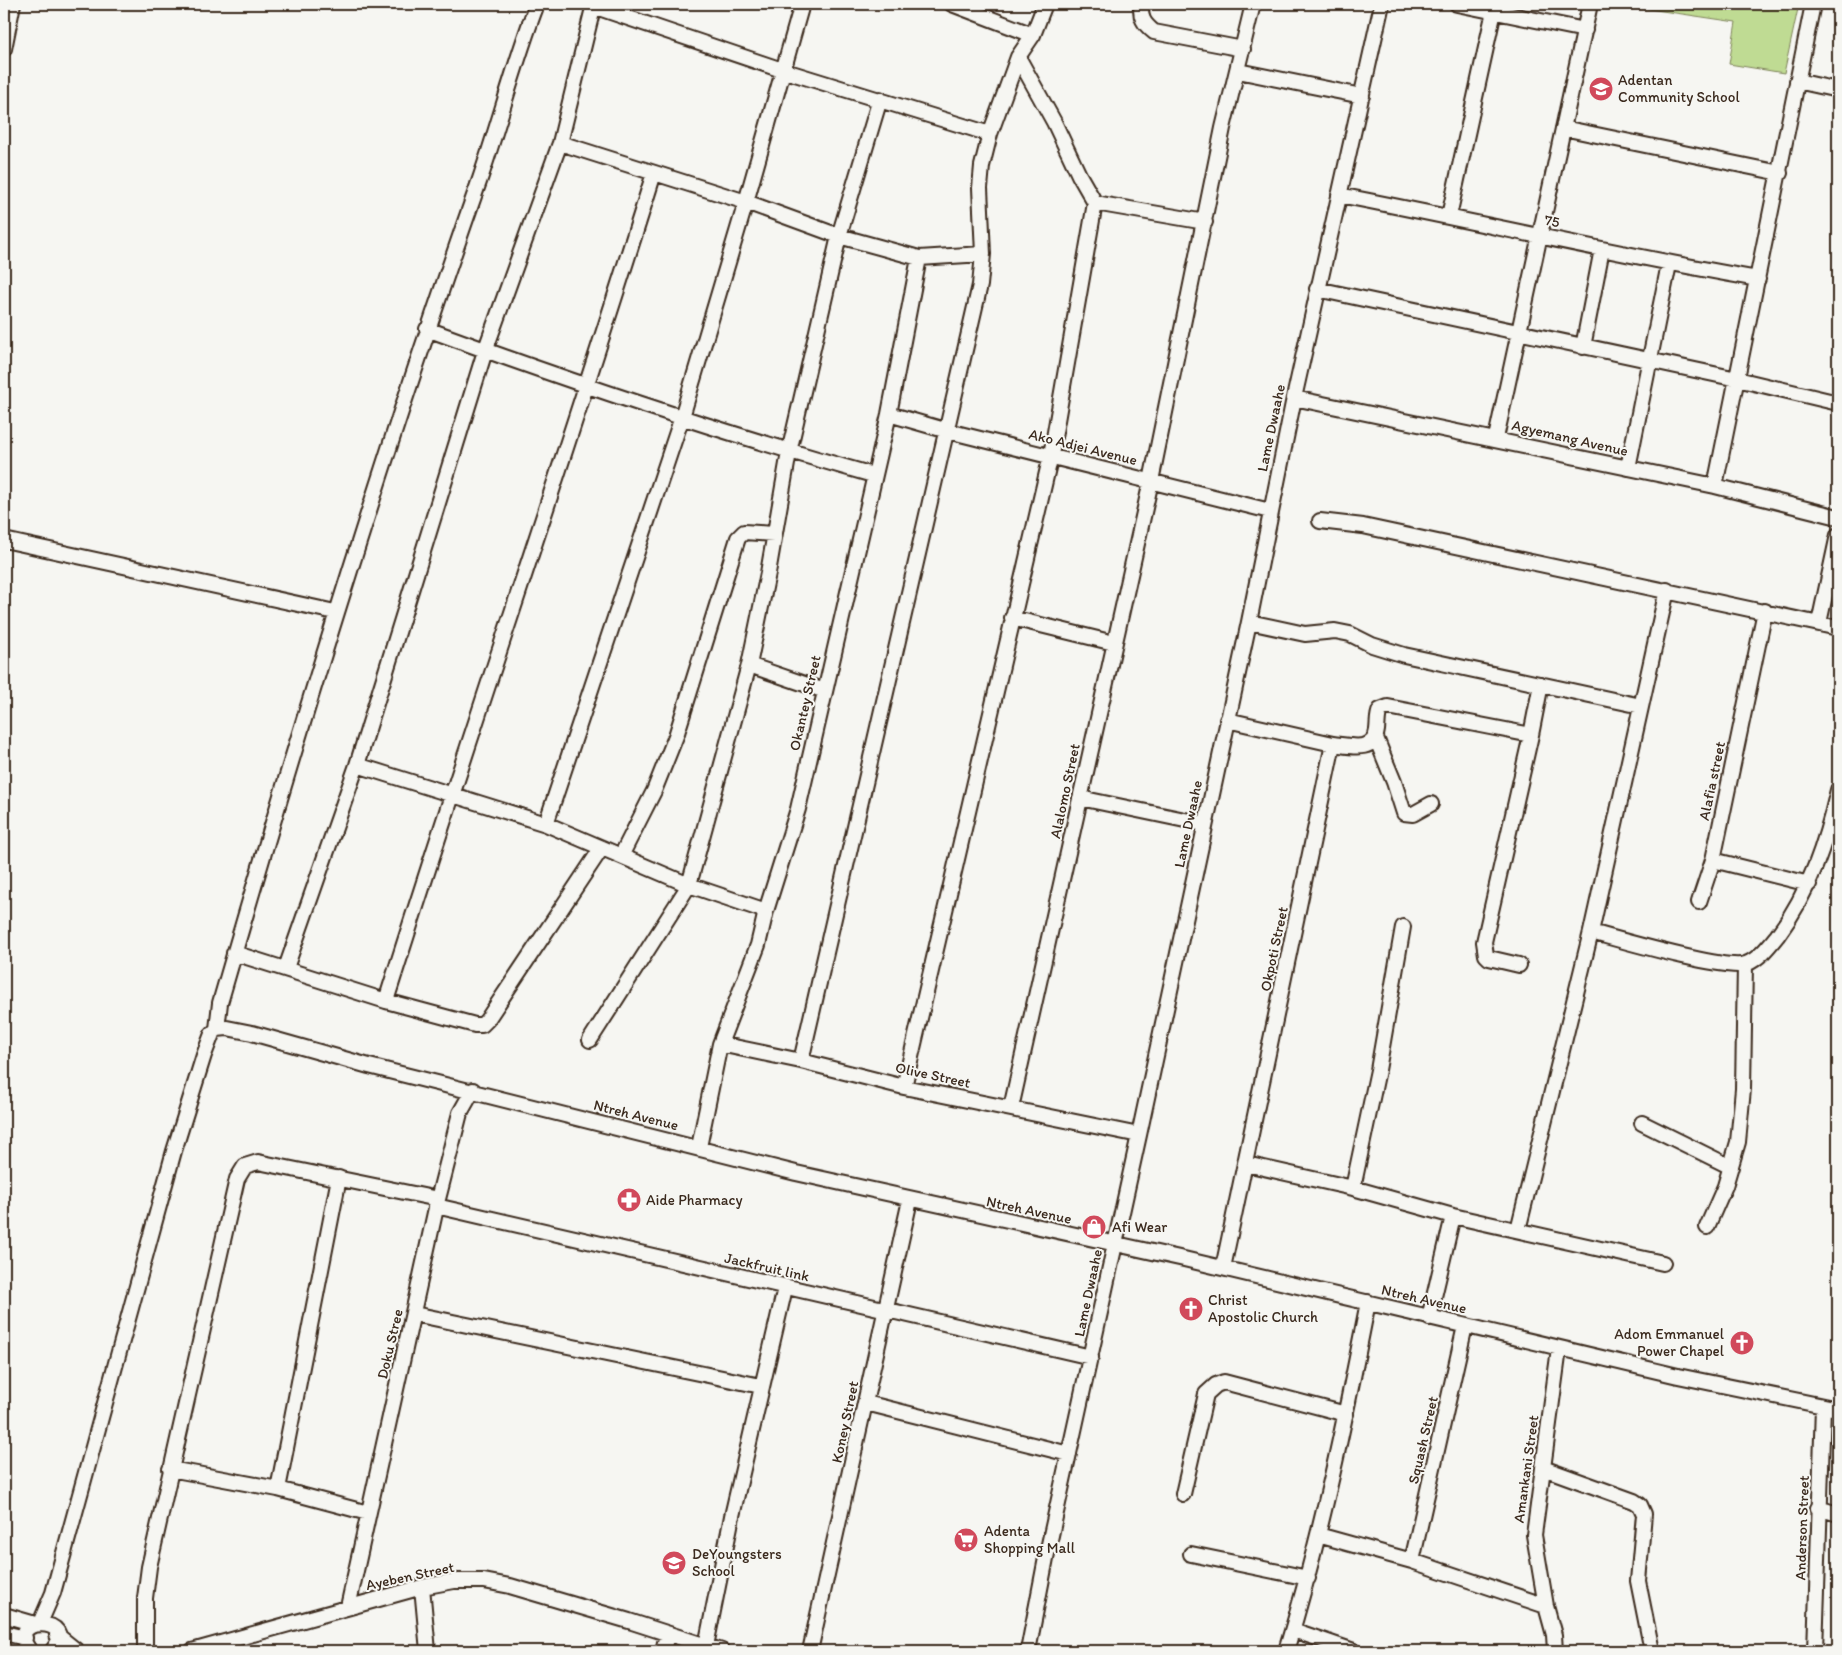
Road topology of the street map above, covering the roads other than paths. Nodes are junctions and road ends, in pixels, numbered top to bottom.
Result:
1 (13, 4) edge
2 (537, 4) edge
3 (802, 4) edge
4 (952, 4) edge
5 (1045, 4) edge
6 (1142, 4) edge
7 (1253, 4) edge
8 (1382, 4) edge
9 (1456, 4) edge
10 (1590, 4) edge
11 (1813, 4) edge
12 (594, 5) edge
13 (1494, 12) junction
14 (1584, 30) junction
15 (1033, 35) junction
16 (4, 49) edge
17 (1243, 49) junction
18 (1018, 57) junction
19 (782, 70) junction
20 (1238, 71) junction
21 (1797, 81) junction
22 (1838, 90) edge
23 (1362, 96) junction
24 (880, 99) junction
25 (1563, 128) junction
26 (990, 134) junction
27 (560, 143) junction
28 (654, 173) junction
29 (1780, 173) junction
30 (1339, 194) junction
31 (746, 202) junction
32 (1095, 203) junction
33 (1449, 216) junction
34 (1205, 222) junction
35 (1540, 235) junction
36 (839, 236) junction
37 (1602, 249) junction
38 (984, 254) junction
39 (919, 258) junction
40 (1669, 264) junction
41 (1758, 279) junction
42 (1318, 289) junction
43 (426, 329) junction
44 (1519, 332) junction
45 (1583, 347) junction
46 (486, 351) junction
47 (1650, 362) junction
48 (1737, 378) junction
49 (588, 387) junction
50 (1294, 398) junction
51 (1838, 402) edge
52 (889, 414) junction
53 (682, 417) junction
54 (948, 431) junction
55 (1496, 438) junction
56 (789, 452) junction
57 (1051, 455) junction
58 (1628, 468) junction
59 (873, 475) junction
60 (1151, 481) junction
61 (1716, 486) junction
62 (1270, 512) junction
63 (1838, 517) edge
64 (1320, 521) dead end
65 (774, 534) junction
66 (1838, 535) edge
67 (4, 540) edge
68 (1667, 590) junction
69 (336, 612) junction
70 (1765, 612) junction
71 (1012, 618) junction
72 (1249, 622) junction
73 (1819, 624) junction
74 (1838, 628) edge
75 (1114, 643) junction
76 (749, 665) junction
77 (1541, 684) junction
78 (825, 691) junction
79 (1641, 706) junction
80 (1227, 720) junction
81 (1532, 735) junction
82 (1376, 738) junction
83 (1333, 744) junction
84 (357, 765) junction
85 (1838, 790) edge
86 (451, 794) junction
87 (1080, 798) junction
88 (1431, 804) dead end
89 (546, 824) junction
90 (1204, 824) junction
91 (601, 849) junction
92 (621, 856) junction
93 (1712, 860) junction
94 (1809, 884) junction
95 (689, 885) junction
96 (1699, 902) dead end
97 (766, 911) junction
98 (1403, 927) dead end
99 (1591, 932) junction
100 (234, 953) junction
101 (1745, 964) junction
102 (1519, 965) dead end
103 (286, 968) junction
104 (386, 1001) junction
105 (216, 1029) junction
106 (590, 1040) dead end
107 (720, 1044) junction
108 (801, 1061) junction
109 (904, 1087) junction
110 (473, 1090) junction
111 (1011, 1108) junction
112 (1642, 1123) dead end
113 (1139, 1135) junction
114 (699, 1147) junction
115 (1246, 1164) junction
116 (1731, 1167) junction
117 (339, 1178) junction
118 (1353, 1188) junction
119 (910, 1200) junction
120 (437, 1202) junction
121 (1453, 1216) junction
122 (1707, 1227) dead end
123 (1518, 1230) junction
124 (1114, 1245) junction
125 (1663, 1263) dead end
126 (1223, 1268) junction
127 (785, 1288) junction
128 (1368, 1302) junction
129 (886, 1311) junction
130 (414, 1314) junction
131 (1429, 1318) junction
132 (1465, 1326) junction
133 (1559, 1349) junction
134 (1091, 1357) junction
135 (761, 1386) junction
136 (866, 1403) junction
137 (1823, 1406) junction
138 (1838, 1409) edge
139 (1346, 1414) junction
140 (1069, 1454) junction
141 (1543, 1468) junction
142 (170, 1469) junction
143 (278, 1489) junction
144 (1183, 1494) dead end
145 (1818, 1508) junction
146 (368, 1513) junction
147 (1838, 1514) edge
148 (1318, 1535) junction
149 (1191, 1554) dead end
150 (1412, 1561) junction
151 (1308, 1578) junction
152 (422, 1587) junction
153 (1546, 1606) junction
154 (348, 1607) junction
155 (4, 1615) edge
156 (46, 1628) junction
157 (1293, 1630) junction
158 (4, 1633) edge
159 (667, 1634) junction
160 (28, 1645) edge
161 (706, 1646) junction
162 (52, 1651) edge
163 (77, 1651) edge
164 (145, 1651) edge
165 (192, 1651) edge
166 (428, 1651) edge
167 (663, 1651) edge
168 (722, 1651) edge
169 (810, 1651) edge
170 (1028, 1651) edge
171 (1286, 1651) edge
172 (1354, 1651) edge
173 (1555, 1651) edge
174 (1652, 1651) edge
175 (1815, 1651) edge

1 - 16 street
2 - 43 street
3 - 19 street
4 - 15 street
5 - 15 street
6 - 17 street
7 - 17 street, Alalomo Street
8 - 23 street, Lame Dwaahe
9 - 13 street
10 - 14 street
11 - 21 street
12 - 19 street
12 - 27 street
13 - 14 street
13 - 33 street
14 - 25 street
15 - 18 street
17 - 20 street, Alalomo Street
18 - 26 street
18 - 32 street
19 - 24 street
19 - 31 street
20 - 23 street
20 - 34 street, Alalomo Street
21 - 22 street
21 - 29 street
23 - 30 street, Lame Dwaahe
24 - 26 street
24 - 36 street
25 - 29 street
25 - 35 street
26 - 38 street
27 - 28 street
27 - 46 street
28 - 31 street
28 - 49 street
29 - 41 street
30 - 33 street, 75
30 - 42 street, Lame Dwaahe
31 - 36 street
31 - 53 street
32 - 34 street
32 - 57 street
33 - 35 street, 75
34 - 60 street, Alalomo Street
35 - 37 street, 75
35 - 44 street
36 - 39 street
36 - 56 street
37 - 40 street, 75
37 - 45 street
38 - 39 street
38 - 54 street
39 - 52 street, Okantey Street
40 - 41 street, 75
40 - 47 street
41 - 48 street
42 - 44 street
42 - 50 street, Lame Dwaahe
43 - 46 street
43 - 69 street
44 - 45 street
44 - 55 street
45 - 47 street
46 - 49 street
46 - 84 street
47 - 48 street
47 - 58 street
48 - 51 street
48 - 61 street
49 - 53 street
49 - 86 street
50 - 55 street, Agyemang Avenue
50 - 62 street, Lame Dwaahe
52 - 54 street, Ako Adjei Avenue
52 - 59 street, Okantey Street
53 - 56 street
53 - 89 street
54 - 57 street, Ako Adjei Avenue
54 - 108 street
55 - 58 street, Agyemang Avenue
56 - 59 street
56 - 65 street
57 - 60 street, Ako Adjei Avenue
57 - 71 street
58 - 61 street, Agyemang Avenue
59 - 78 street, Okantey Street
60 - 62 street, Ako Adjei Avenue
60 - 75 street, Alalomo Street
61 - 63 street, Agyemang Avenue
62 - 72 street, Lame Dwaahe
64 - 68 street
65 - 76 street
65 - 92 street
66 - 73 street
67 - 69 street
68 - 70 street
68 - 79 street
69 - 100 street
70 - 73 street
70 - 93 street, Alafia street
71 - 75 street
71 - 109 street
72 - 77 street
72 - 80 street, Lame Dwaahe
73 - 74 street
75 - 87 street, Alalomo Street
76 - 78 street
76 - 95 street
77 - 79 street
77 - 81 street
78 - 97 street, Okantey Street
79 - 99 street
80 - 83 street
80 - 90 street, Lame Dwaahe
81 - 82 street
81 - 102 street
82 - 83 street
82 - 88 street
83 - 115 street, Okpoti Street
84 - 86 street
84 - 103 street
85 - 94 street
86 - 89 street
86 - 104 street
87 - 90 street
87 - 111 street, Alalomo Street
89 - 91 street
90 - 113 street, Lame Dwaahe
91 - 92 street
91 - 104 street
92 - 95 street
93 - 94 street
93 - 96 street, Alafia street
94 - 101 street
95 - 97 street
95 - 106 street
97 - 107 street, Okantey Street
98 - 118 street
99 - 101 street
99 - 123 street
100 - 103 street
100 - 105 street
101 - 116 street
103 - 104 street
105 - 110 street, Ntreh Avenue
105 - 156 street
107 - 108 street, Olive Street
107 - 114 street, Okantey Street
108 - 109 street, Olive Street
109 - 111 street, Olive Street
110 - 114 street, Ntreh Avenue
110 - 120 street, Doku Stree
111 - 113 street, Olive Street
112 - 116 street
113 - 124 street, Lame Dwaahe
114 - 119 street, Ntreh Avenue
115 - 118 street
115 - 126 street, Okpoti Street
116 - 122 street
117 - 120 street, Jackfruit link
117 - 142 street, Jackfruit link
117 - 143 street
118 - 121 street
119 - 124 street, Ntreh Avenue
119 - 129 street, Koney Street
120 - 127 street, Jackfruit link
120 - 130 street, Doku Stree
121 - 123 street
121 - 131 street
123 - 125 street
124 - 126 street, Ntreh Avenue
124 - 134 street, Lame Dwaahe
126 - 128 street, Ntreh Avenue
127 - 129 street, Jackfruit link
127 - 135 street
128 - 131 street, Ntreh Avenue
128 - 139 street
129 - 134 street, Jackfruit link
129 - 136 street, Koney Street
130 - 135 street
130 - 146 street, Doku Stree
131 - 132 street, Ntreh Avenue
132 - 133 street, Ntreh Avenue
132 - 150 street, Squash Street
133 - 137 street, Ntreh Avenue
133 - 141 street, Amankani Street
134 - 140 street, Lame Dwaahe
135 - 161 street
136 - 140 street
136 - 169 street, Koney Street
137 - 138 street, Ntreh Avenue
137 - 145 street, Anderson Street
139 - 144 street
139 - 148 street
140 - 170 street, Lame Dwaahe
141 - 153 street, Amankani Street
141 - 174 street
142 - 143 street
142 - 164 street, Jackfruit link
143 - 146 street
145 - 147 street
145 - 175 street, Anderson Street
146 - 154 street, Doku Stree
148 - 150 street
148 - 151 street
149 - 151 street
150 - 153 street
151 - 157 street
152 - 154 street, Ayeben Street
152 - 159 street, Ayeben Street
152 - 166 street
153 - 173 street, Amankani Street
154 - 165 street, Ayeben Street
155 - 156 street
156 - 160 street
156 - 162 street
156 - 163 street
157 - 171 street
157 - 172 street
158 - 160 street
159 - 161 street, Ayeben Street
159 - 167 street
161 - 168 street, Ayeben Street

